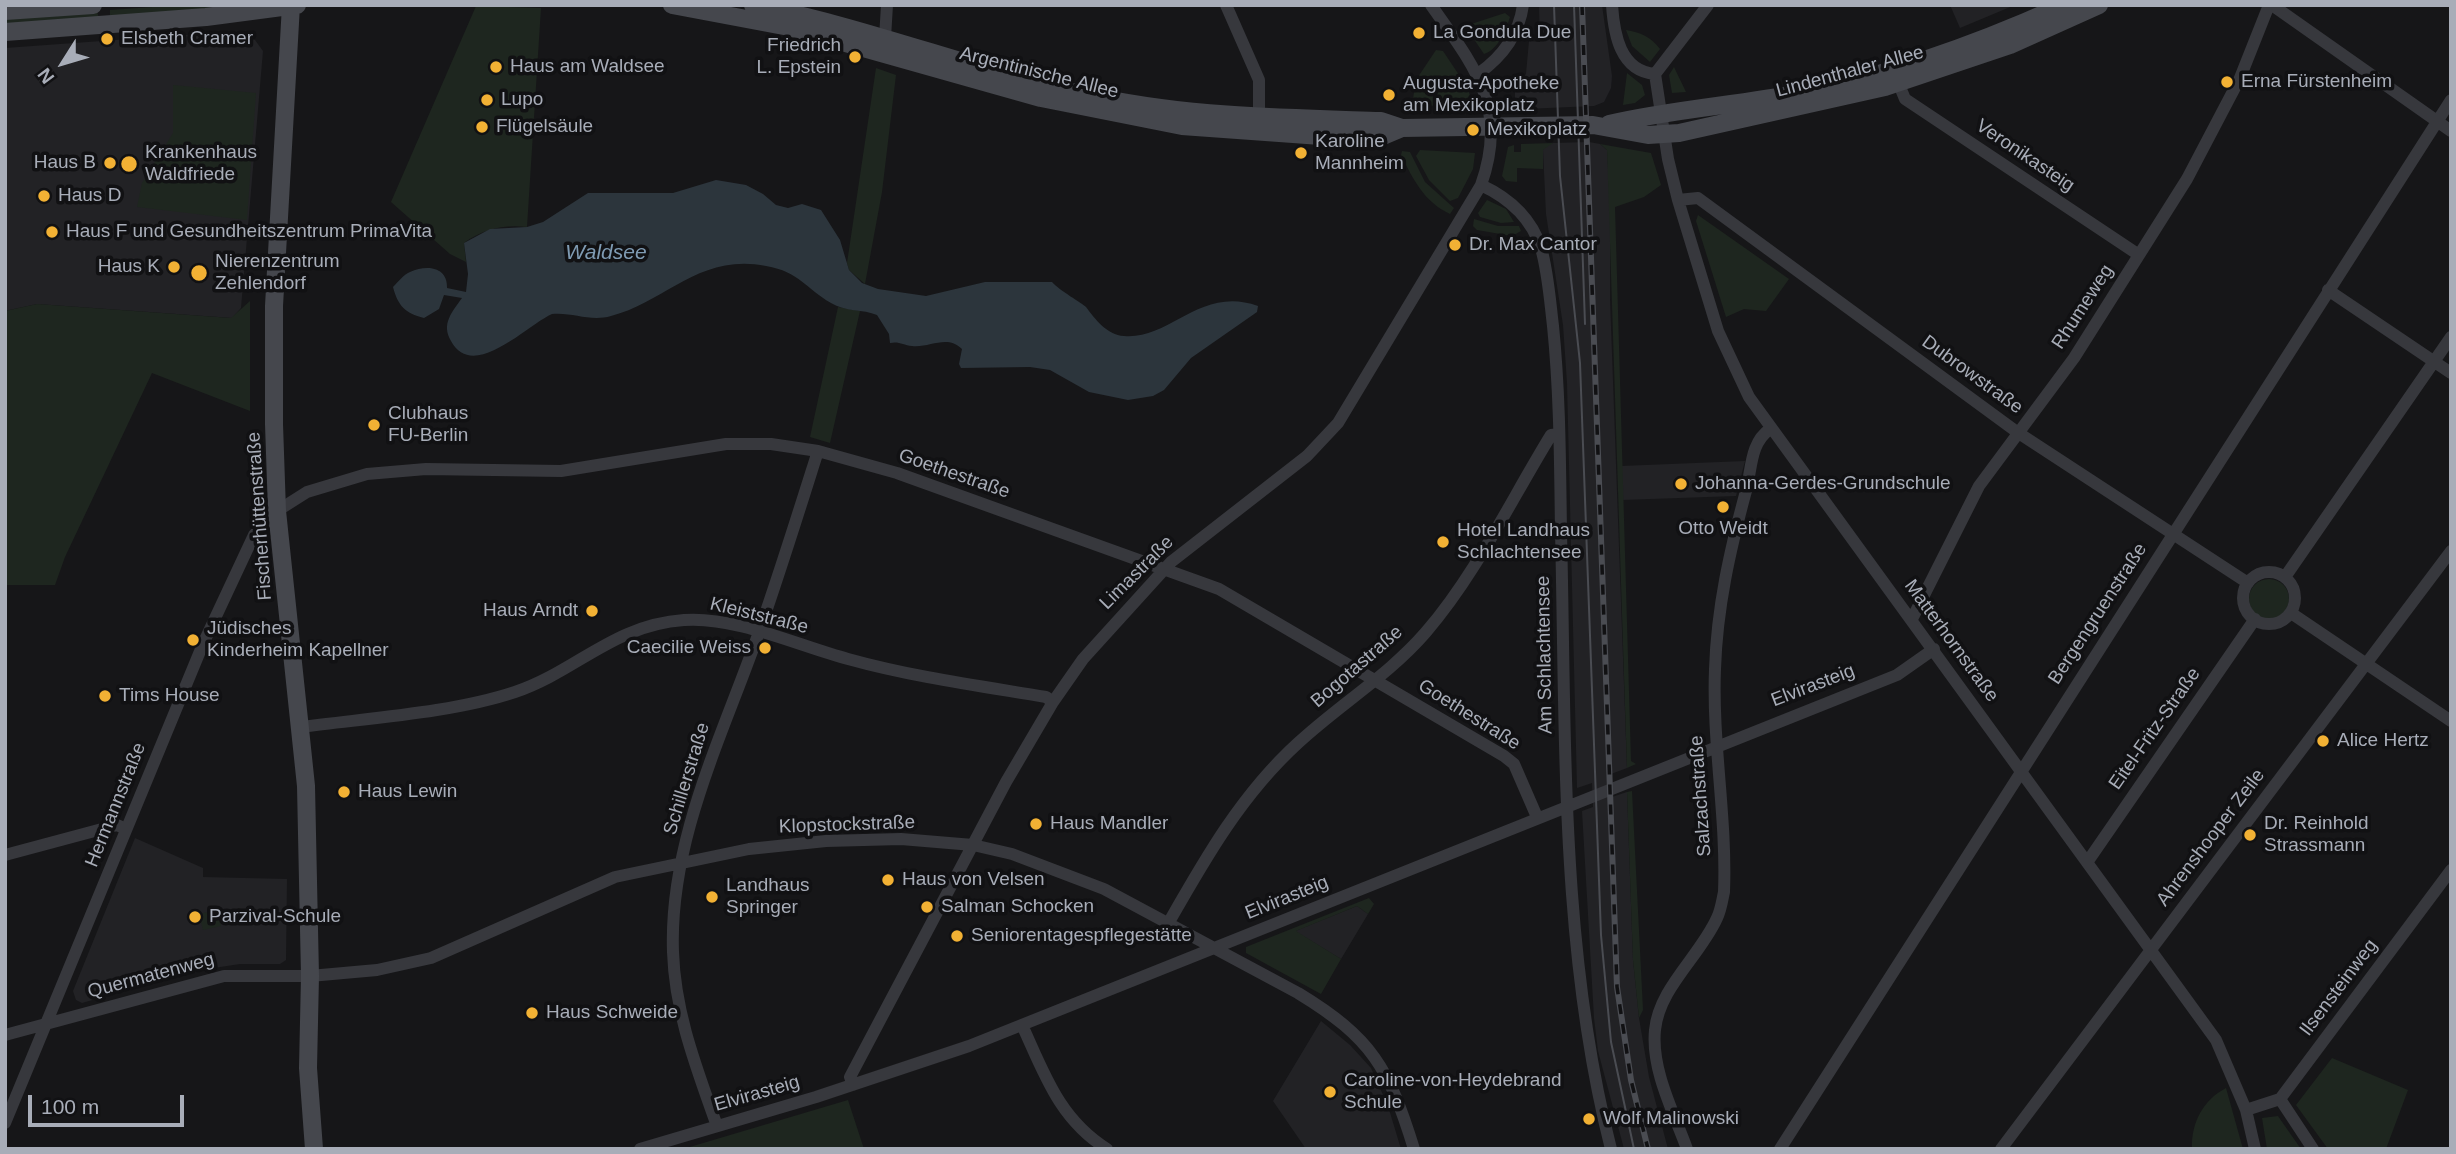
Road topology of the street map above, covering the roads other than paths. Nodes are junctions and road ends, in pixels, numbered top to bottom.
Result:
1 (93, 5) edge
2 (100, 5) edge
3 (297, 5) edge
4 (671, 5) edge
5 (753, 5) edge
6 (887, 5) edge
7 (1226, 5) edge
8 (1431, 5) edge
9 (1523, 5) edge
10 (1612, 5) edge
11 (1708, 5) edge
12 (2064, 5) edge
13 (2099, 5) edge
14 (2271, 5) edge
15 (291, 6) edge
16 (5, 11) edge
17 (107, 23) junction
18 (5, 32) edge
19 (885, 38) junction
20 (1478, 74) junction
21 (1655, 74) junction
22 (1898, 82) junction
23 (2451, 100) edge
24 (1661, 114) junction
25 (2437, 122) junction
26 (1259, 124) junction
27 (1602, 125) junction
28 (1492, 127) junction
29 (2451, 131) edge
30 (1664, 134) junction
31 (1481, 185) junction
32 (1678, 200) junction
33 (2139, 255) junction
34 (2328, 290) junction
35 (2451, 337) edge
36 (2434, 362) junction
37 (2451, 373) edge
38 (1770, 429) junction
39 (2017, 432) junction
40 (1559, 434) junction
41 (818, 451) junction
42 (277, 511) junction
43 (2172, 534) junction
44 (2451, 551) edge
45 (1165, 568) junction
46 (2285, 577) junction
47 (2248, 583) junction
48 (2291, 613) junction
49 (1912, 619) junction
50 (2255, 619) junction
51 (759, 633) junction
52 (1934, 649) junction
53 (2366, 665) junction
54 (1376, 680) junction
55 (1053, 702) junction
56 (2451, 721) edge
57 (301, 727) junction
58 (1717, 744) junction
59 (2021, 770) junction
60 (1567, 805) junction
61 (1537, 817) junction
62 (126, 829) junction
63 (973, 845) junction
64 (5, 855) edge
65 (682, 861) junction
66 (2088, 861) junction
67 (2451, 870) edge
68 (1169, 922) junction
69 (1214, 948) junction
70 (2151, 950) junction
71 (310, 976) junction
72 (47, 1023) junction
73 (1022, 1025) junction
74 (5, 1035) edge
75 (853, 1085) junction
76 (2280, 1099) junction
77 (2246, 1110) junction
78 (5, 1123) edge
79 (717, 1126) junction
80 (314, 1149) edge
81 (640, 1149) edge
82 (1107, 1149) edge
83 (1414, 1149) edge
84 (1611, 1149) edge
85 (1687, 1149) edge
86 (1780, 1149) edge
87 (2001, 1149) edge
88 (2255, 1149) edge
89 (2313, 1149) edge

1 - 16 main road
2 - 17 main road
3 - 15 main road
4 - 26 main road, Argentinische Allee
5 - 19 main road, Argentinische Allee
6 - 19 street
7 - 26 street
8 - 20 street, Limastraße
9 - 20 street
10 - 21 street
11 - 21 street
12 - 24 main road, Lindenthaler Allee
13 - 22 main road, Lindenthaler Allee
14 - 25 street
14 - 33 street, Rhumeweg
15 - 17 main road
15 - 42 main road, Fischerhüttenstraße
17 - 18 main road
19 - 26 main road, Argentinische Allee
20 - 28 street, Limastraße
21 - 24 street, Matterhornstraße
22 - 30 main road, Lindenthaler Allee
22 - 33 street, Veronikasteig
23 - 25 street, Bergengruenstraße
24 - 27 main road, Lindenthaler Allee
24 - 30 street, Matterhornstraße
25 - 29 street
25 - 34 street, Bergengruenstraße
26 - 28 main road, Argentinische Allee
27 - 28 main road, Lindenthaler Allee
27 - 30 main road, Lindenthaler Allee
28 - 31 street, Limastraße
30 - 32 street, Matterhornstraße
31 - 40 street, Am Schlachtensee
31 - 45 street, Limastraße
32 - 38 street, Matterhornstraße
32 - 39 street, Dubrowstraße
33 - 39 street, Rhumeweg
34 - 36 street
34 - 43 street, Bergengruenstraße
35 - 36 street
36 - 37 street
36 - 46 street
38 - 49 street, Matterhornstraße
38 - 58 street, Salzachstraße
39 - 43 street, Dubrowstraße
39 - 49 street, Rhumeweg
40 - 54 street, Bogotastraße
40 - 60 street, Am Schlachtensee
41 - 42 street, Goethestraße
41 - 45 street, Goethestraße
41 - 51 street, Schillerstraße
42 - 57 main road, Fischerhüttenstraße
42 - 62 street, Hermannstraße
43 - 47 street, Dubrowstraße
43 - 59 street, Bergengruenstraße
44 - 53 street, Ahrenshooper Zeile
45 - 54 street, Goethestraße
45 - 55 street, Limastraße
46 - 47 street
46 - 48 street
47 - 50 street
48 - 50 street
48 - 53 street
49 - 52 street, Matterhornstraße
50 - 66 street, Eitel-Fritz-Straße
51 - 55 street, Kleiststraße
51 - 57 street, Kleiststraße
51 - 65 street, Schillerstraße
52 - 58 street, Elvirasteig
52 - 59 street, Matterhornstraße
53 - 56 street
53 - 70 street, Ahrenshooper Zeile
54 - 61 street, Goethestraße
54 - 68 street, Bogotastraße
55 - 63 street, Limastraße
57 - 71 main road, Fischerhüttenstraße
58 - 60 street, Elvirasteig
58 - 85 street, Salzachstraße
59 - 66 street, Matterhornstraße
59 - 86 street, Bergengruenstraße
60 - 61 street, Elvirasteig
60 - 84 street, Am Schlachtensee
61 - 69 street, Elvirasteig
62 - 64 street
62 - 72 street, Hermannstraße
63 - 65 street, Klopstockstraße
63 - 68 street, Klopstockstraße
63 - 75 street, Limastraße
65 - 71 street, Klopstockstraße
65 - 79 street, Schillerstraße
66 - 70 street, Matterhornstraße
67 - 76 street, Ilsensteinweg
68 - 69 street, Klopstockstraße
69 - 73 street, Elvirasteig
69 - 83 street, Klopstockstraße
70 - 77 street, Matterhornstraße
70 - 87 street, Ahrenshooper Zeile
71 - 72 street, Quermatenweg
71 - 80 main road, Fischerhüttenstraße
72 - 74 street, Quermatenweg
72 - 78 street, Hermannstraße
73 - 75 street, Elvirasteig
73 - 82 street
75 - 79 street, Elvirasteig
76 - 77 street
76 - 89 street
77 - 88 street, Matterhornstraße
79 - 81 street, Elvirasteig

